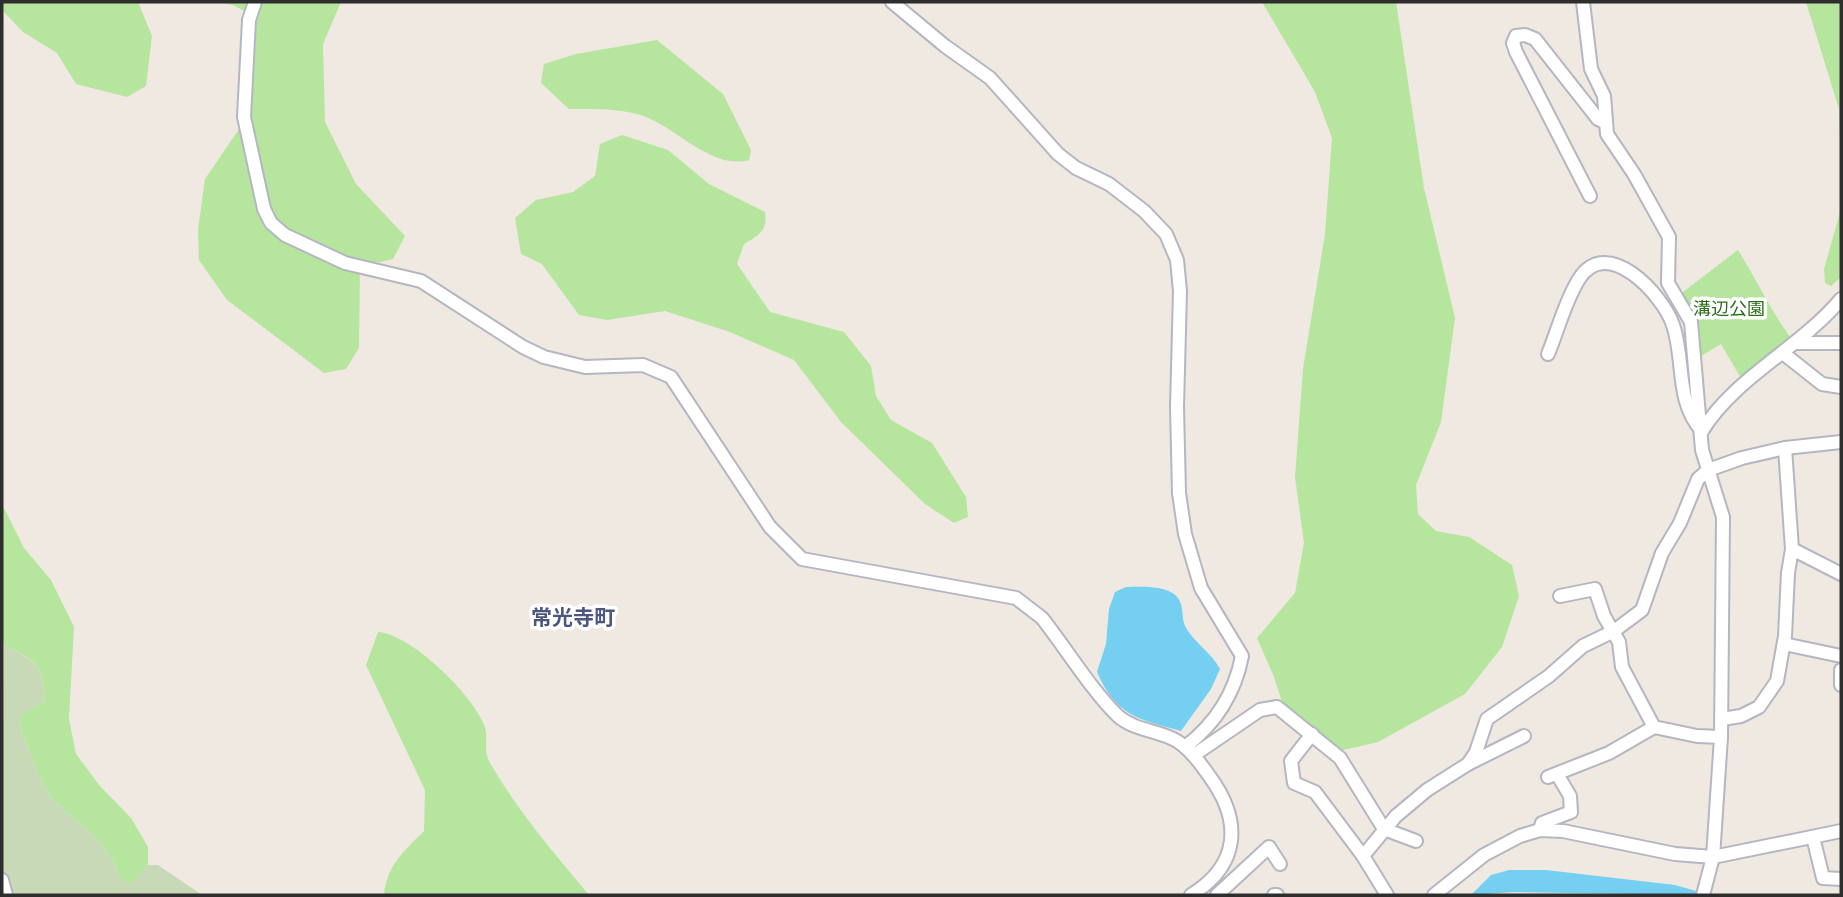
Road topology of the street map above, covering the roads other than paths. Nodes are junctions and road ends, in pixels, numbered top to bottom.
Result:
1 (255, 2) edge
2 (892, 2) edge
3 (1583, 2) edge
4 (1606, 123) junction
5 (1590, 196) dead end
6 (1841, 299) edge
7 (1797, 343) junction
8 (1841, 343) edge
9 (1548, 354) dead end
10 (1784, 354) junction
11 (1841, 387) edge
12 (1702, 431) junction
13 (1841, 442) edge
14 (1785, 448) junction
15 (1708, 471) junction
16 (1792, 549) junction
17 (1840, 571) edge
18 (1560, 596) dead end
19 (1614, 631) junction
20 (1784, 644) junction
21 (1841, 656) edge
22 (1841, 670) edge
23 (1841, 685) edge
24 (1721, 719) junction
25 (1654, 727) junction
26 (1312, 734) junction
27 (1524, 736) dead end
28 (1721, 737) junction
29 (1190, 751) junction
30 (1468, 764) junction
31 (1384, 829) junction
32 (1540, 830) junction
33 (1841, 831) edge
34 (1813, 837) junction
35 (1416, 841) dead end
36 (1363, 856) junction
37 (1713, 857) junction
38 (1280, 864) dead end
39 (1841, 879) edge
40 (2, 880) edge
41 (1704, 889) edge
42 (6, 895) edge
43 (1191, 895) edge
44 (1217, 895) edge
45 (1387, 895) edge
46 (1434, 895) edge

1 - 29 street
2 - 29 street
3 - 4 street
4 - 5 street
4 - 12 street
6 - 7 street
7 - 8 street
7 - 10 street
9 - 12 street
10 - 11 street
10 - 12 street
12 - 15 street
13 - 14 street
14 - 15 street
14 - 16 street
15 - 19 street
15 - 24 street
16 - 17 street
16 - 20 street
18 - 19 street
19 - 25 street
19 - 30 street
20 - 21 street
20 - 24 street
22 - 23 street
24 - 28 street
25 - 28 street
25 - 32 street
26 - 29 street
26 - 31 street
26 - 36 street
27 - 30 street
28 - 37 street
29 - 43 street
30 - 31 street
31 - 35 street
31 - 36 street
32 - 37 street
32 - 46 street
33 - 34 street
34 - 37 street
34 - 39 street
36 - 45 street
37 - 41 street
38 - 44 street
40 - 42 street

